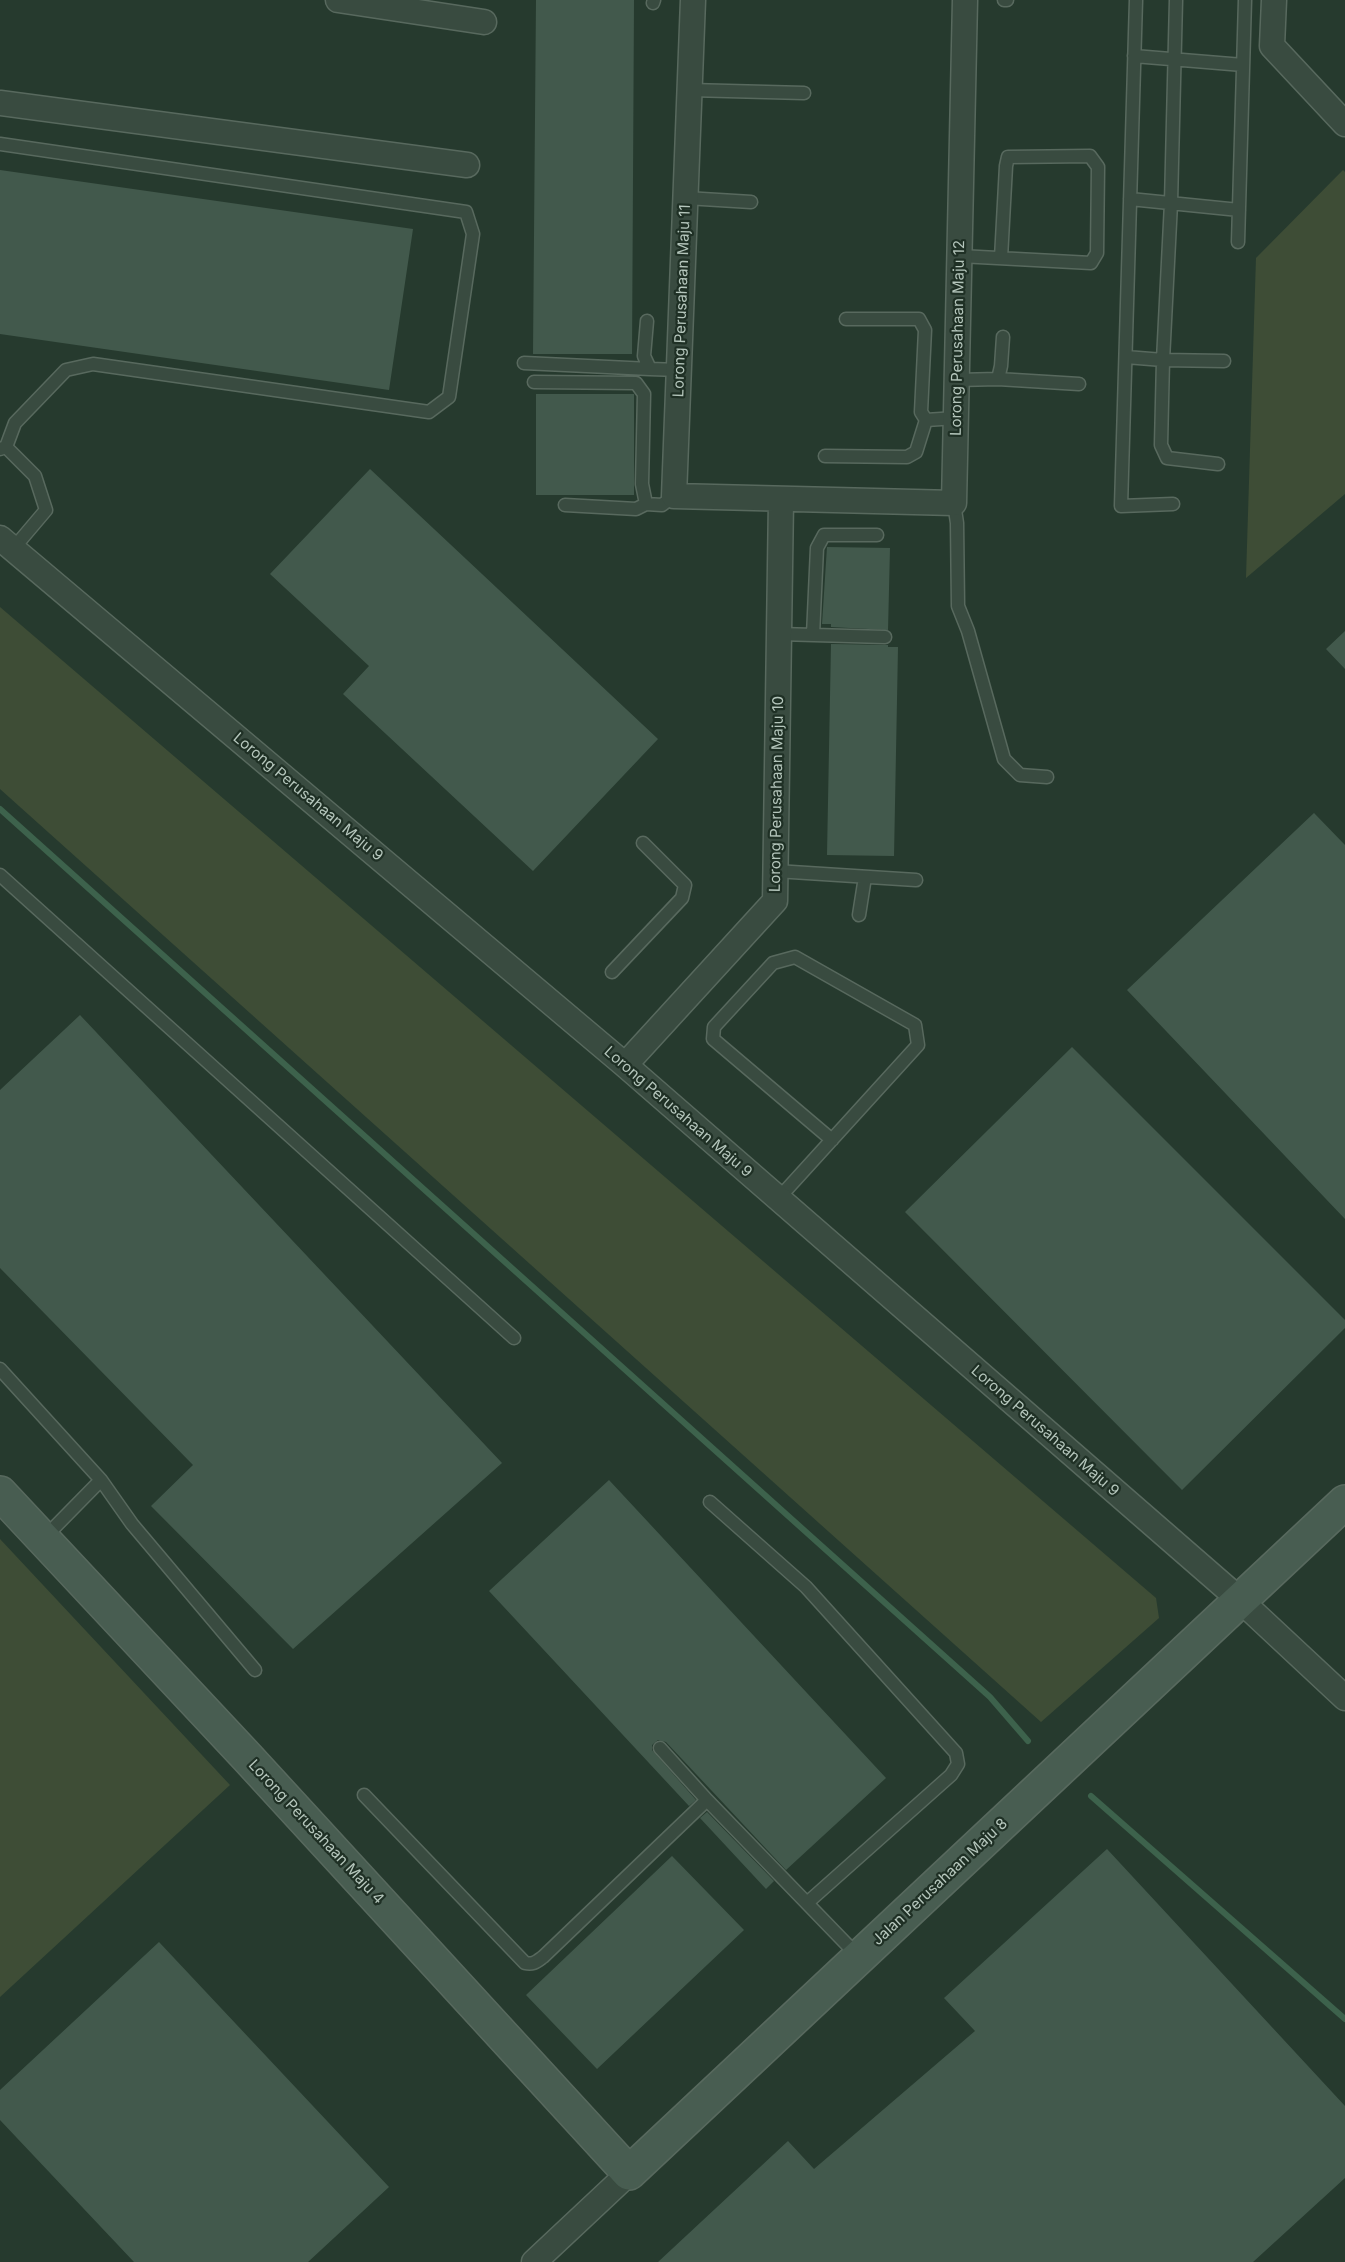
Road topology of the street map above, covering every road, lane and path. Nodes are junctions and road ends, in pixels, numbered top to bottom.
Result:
1 (338, 0) edge
2 (693, 0) edge
3 (965, 0) edge
4 (1136, 0) edge
5 (1176, 0) edge
6 (1245, 0) edge
7 (1274, 0) edge
8 (484, 22) dead end
9 (1134, 56) junction
10 (1175, 60) junction
11 (1243, 65) junction
12 (690, 90) junction
13 (804, 93) dead end
14 (0, 103) edge
15 (1345, 124) edge
16 (0, 144) edge
17 (467, 165) dead end
18 (686, 198) junction
19 (1130, 199) junction
20 (751, 202) dead end
21 (1171, 203) junction
22 (1239, 210) junction
23 (1238, 242) dead end
24 (960, 256) junction
25 (1001, 258) junction
26 (846, 319) dead end
27 (647, 321) dead end
28 (1003, 338) dead end
29 (1126, 357) junction
30 (1163, 360) junction
31 (1224, 361) dead end
32 (524, 363) dead end
33 (650, 369) junction
34 (679, 370) junction
35 (998, 379) junction
36 (957, 380) junction
37 (534, 382) dead end
38 (1078, 384) dead end
39 (956, 418) junction
40 (926, 420) junction
41 (3, 448) edge
42 (825, 456) dead end
43 (1218, 464) dead end
44 (674, 496) junction
45 (781, 500) junction
46 (954, 503) junction
47 (646, 504) junction
48 (1173, 504) dead end
49 (565, 505) dead end
50 (877, 535) dead end
51 (6, 544) edge
52 (779, 634) junction
53 (813, 635) junction
54 (885, 637) dead end
55 (1047, 777) dead end
56 (643, 843) dead end
57 (776, 871) junction
58 (0, 874) edge
59 (865, 876) junction
60 (916, 880) dead end
61 (859, 915) dead end
62 (612, 972) dead end
63 (625, 1065) junction
64 (832, 1140) junction
65 (778, 1199) junction
66 (514, 1338) dead end
67 (0, 1369) edge
68 (101, 1480) junction
69 (0, 1492) edge
70 (710, 1502) dead end
71 (1345, 1502) edge
72 (44, 1539) junction
73 (1240, 1600) junction
74 (255, 1670) dead end
75 (1345, 1698) edge
76 (660, 1749) dead end
77 (364, 1795) dead end
78 (707, 1800) junction
79 (807, 1903) junction
80 (859, 1958) junction
81 (629, 2173) junction
82 (534, 2262) edge

1 - 8 street
2 - 12 street, Lorong Perusahaan Maju 11
3 - 24 street, Lorong Perusahaan Maju 12
4 - 9 lane
5 - 10 lane
6 - 11 lane
7 - 15 street
9 - 10 lane
9 - 19 lane
10 - 11 lane
10 - 21 lane
11 - 22 lane
12 - 13 lane
12 - 18 street, Lorong Perusahaan Maju 11
14 - 17 street
16 - 41 lane
18 - 20 lane
18 - 34 street, Lorong Perusahaan Maju 11
19 - 21 lane
19 - 29 lane
21 - 22 lane
21 - 30 lane
22 - 23 lane
24 - 25 lane
24 - 36 street, Lorong Perusahaan Maju 12
25 - 25 lane
26 - 40 lane
27 - 33 lane
28 - 35 lane
29 - 30 lane
29 - 48 lane
30 - 31 lane
30 - 43 lane
32 - 33 lane
33 - 34 lane
34 - 44 street, Lorong Perusahaan Maju 11
35 - 36 lane
35 - 38 lane
36 - 39 street, Lorong Perusahaan Maju 12
37 - 47 lane
39 - 40 lane
39 - 46 street, Lorong Perusahaan Maju 12
40 - 42 lane
41 - 51 lane
44 - 45 street
44 - 47 lane
45 - 46 street
45 - 52 street, Lorong Perusahaan Maju 10
46 - 55 lane
47 - 49 lane
50 - 53 lane
51 - 63 street, Lorong Perusahaan Maju 9
52 - 53 lane
52 - 57 street, Lorong Perusahaan Maju 10
53 - 54 lane
56 - 62 lane
57 - 59 lane
57 - 63 street, Lorong Perusahaan Maju 10
58 - 66 lane
59 - 60 lane
59 - 61 lane
63 - 65 street, Lorong Perusahaan Maju 9
64 - 64 lane
64 - 65 lane
65 - 73 street, Lorong Perusahaan Maju 9
67 - 68 lane
68 - 72 lane
68 - 74 lane
69 - 72 street, Lorong Perusahaan Maju 4
70 - 79 lane
71 - 73 street, Jalan Perusahaan Maju 8
72 - 81 street, Lorong Perusahaan Maju 4
73 - 75 street, Lorong Perusahaan Maju 9
73 - 80 street, Jalan Perusahaan Maju 8
76 - 78 lane
77 - 78 lane
78 - 79 lane
79 - 80 lane
80 - 81 street, Jalan Perusahaan Maju 8
81 - 82 street, Jalan Perusahaan Maju 8

